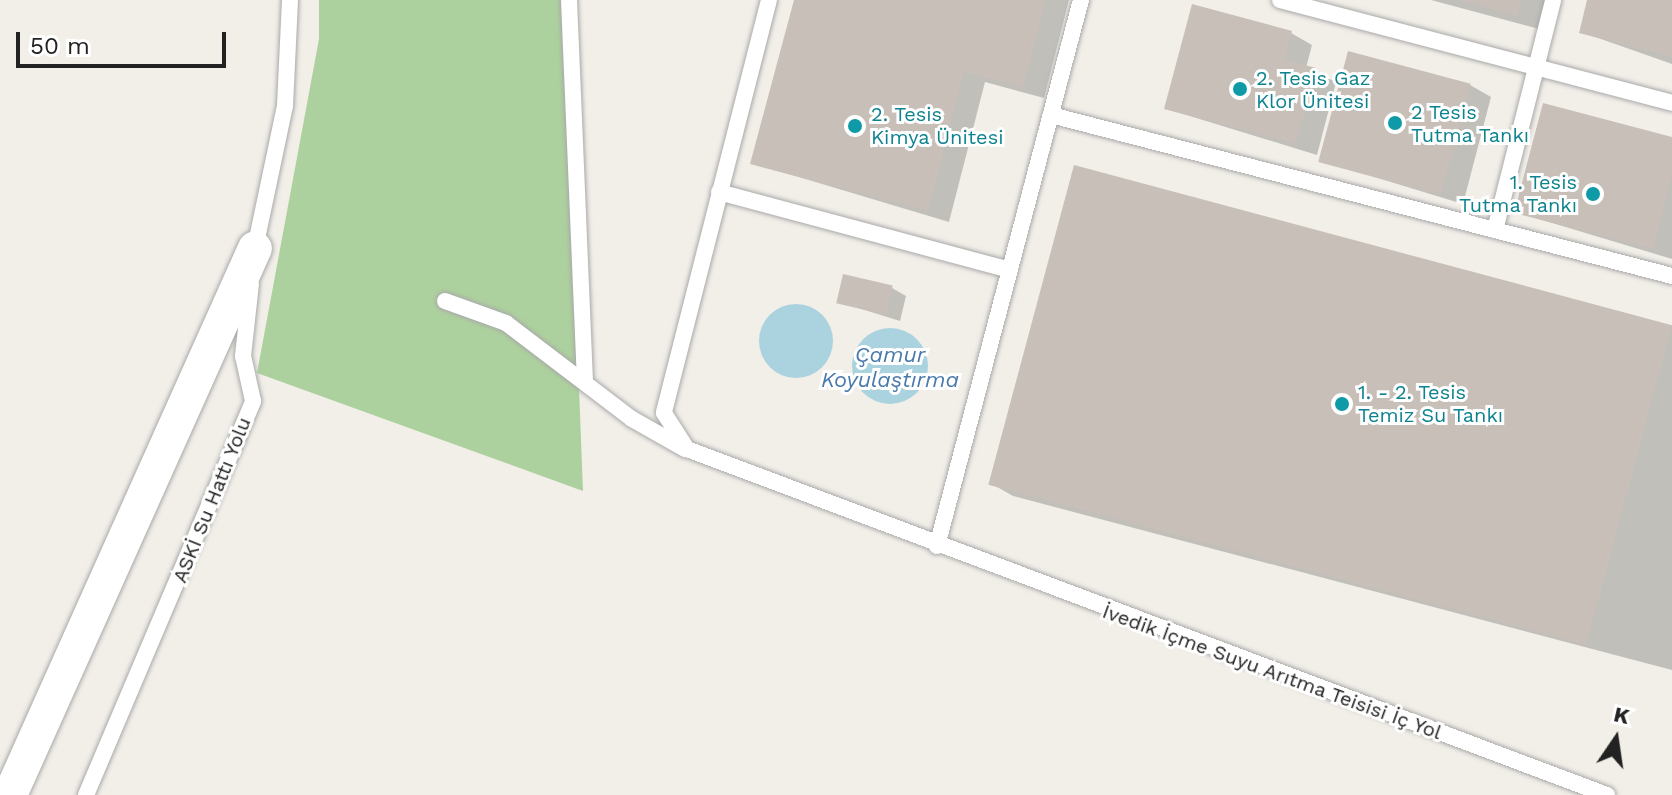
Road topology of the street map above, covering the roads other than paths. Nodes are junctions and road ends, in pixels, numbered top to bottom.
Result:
1 (290, 0) edge
2 (569, 0) edge
3 (769, 0) edge
4 (1081, 0) edge
5 (1280, 0) edge
6 (1553, 0) edge
7 (1535, 67) junction
8 (1672, 103) edge
9 (1051, 115) junction
10 (719, 192) junction
11 (1495, 230) junction
12 (255, 248) junction
13 (1010, 270) junction
14 (1672, 276) edge
15 (445, 301) dead end
16 (585, 381) junction
17 (687, 449) junction
18 (937, 546) junction
19 (10, 795) edge
20 (86, 795) edge
21 (1607, 795) edge

1 - 12 lane, ASKİ Su Hattı Yolu
2 - 16 lane
3 - 10 lane
4 - 9 lane
5 - 7 lane
6 - 7 lane
7 - 8 lane
7 - 11 lane
9 - 11 lane
9 - 13 lane
10 - 13 lane
10 - 17 lane
11 - 14 lane
12 - 19 street
12 - 20 lane, ASKİ Su Hattı Yolu
13 - 18 lane
15 - 16 lane, İvedik İçme Suyu Arıtma Teisisi İç Yol
16 - 17 lane, İvedik İçme Suyu Arıtma Teisisi İç Yol
17 - 18 lane, İvedik İçme Suyu Arıtma Teisisi İç Yol
18 - 21 lane, İvedik İçme Suyu Arıtma Teisisi İç Yol

